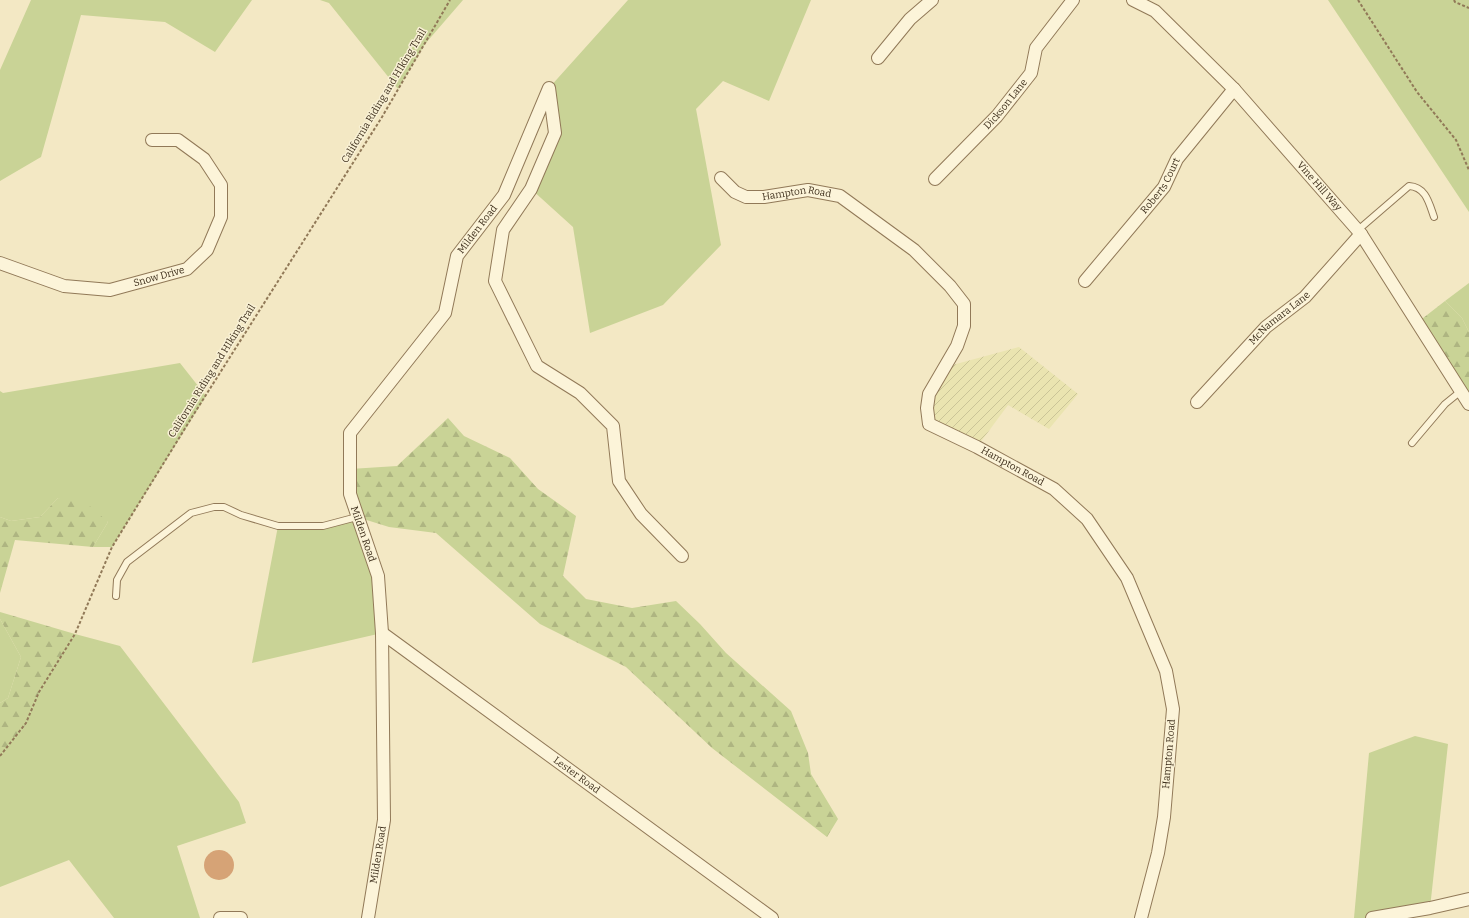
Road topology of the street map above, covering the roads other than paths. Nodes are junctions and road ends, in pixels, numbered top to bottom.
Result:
1 (932, 0) edge
2 (1073, 0) edge
3 (1133, 0) edge
4 (1156, 6) edge
5 (878, 58) dead end
6 (1234, 89) junction
7 (152, 140) dead end
8 (721, 178) dead end
9 (935, 179) dead end
10 (1434, 217) dead end
11 (1360, 232) junction
12 (0, 264) edge
13 (1085, 280) dead end
14 (1461, 392) junction
15 (1197, 402) dead end
16 (1469, 404) edge
17 (1412, 443) dead end
18 (357, 517) junction
19 (682, 556) dead end
20 (116, 596) dead end
21 (382, 633) junction
22 (1469, 899) edge
23 (220, 918) edge
24 (241, 918) edge
25 (368, 918) edge
26 (772, 918) edge
27 (1141, 918) edge
28 (1372, 918) edge

1 - 5 street
2 - 9 street, Dickson Lane
3 - 4 street, Vine Hill Way
4 - 6 street, Vine Hill Way
6 - 11 street, Vine Hill Way
6 - 13 street, Roberts Court
7 - 12 street, Snow Drive
8 - 27 street, Hampton Road
10 - 11 lane
11 - 14 street, Vine Hill Way
11 - 15 street, McNamara Lane
14 - 16 street, Vine Hill Way
14 - 17 lane
18 - 19 street, Milden Road
18 - 20 lane
18 - 21 street, Milden Road
21 - 25 street, Milden Road
21 - 26 street, Lester Road
22 - 28 street
23 - 24 street

